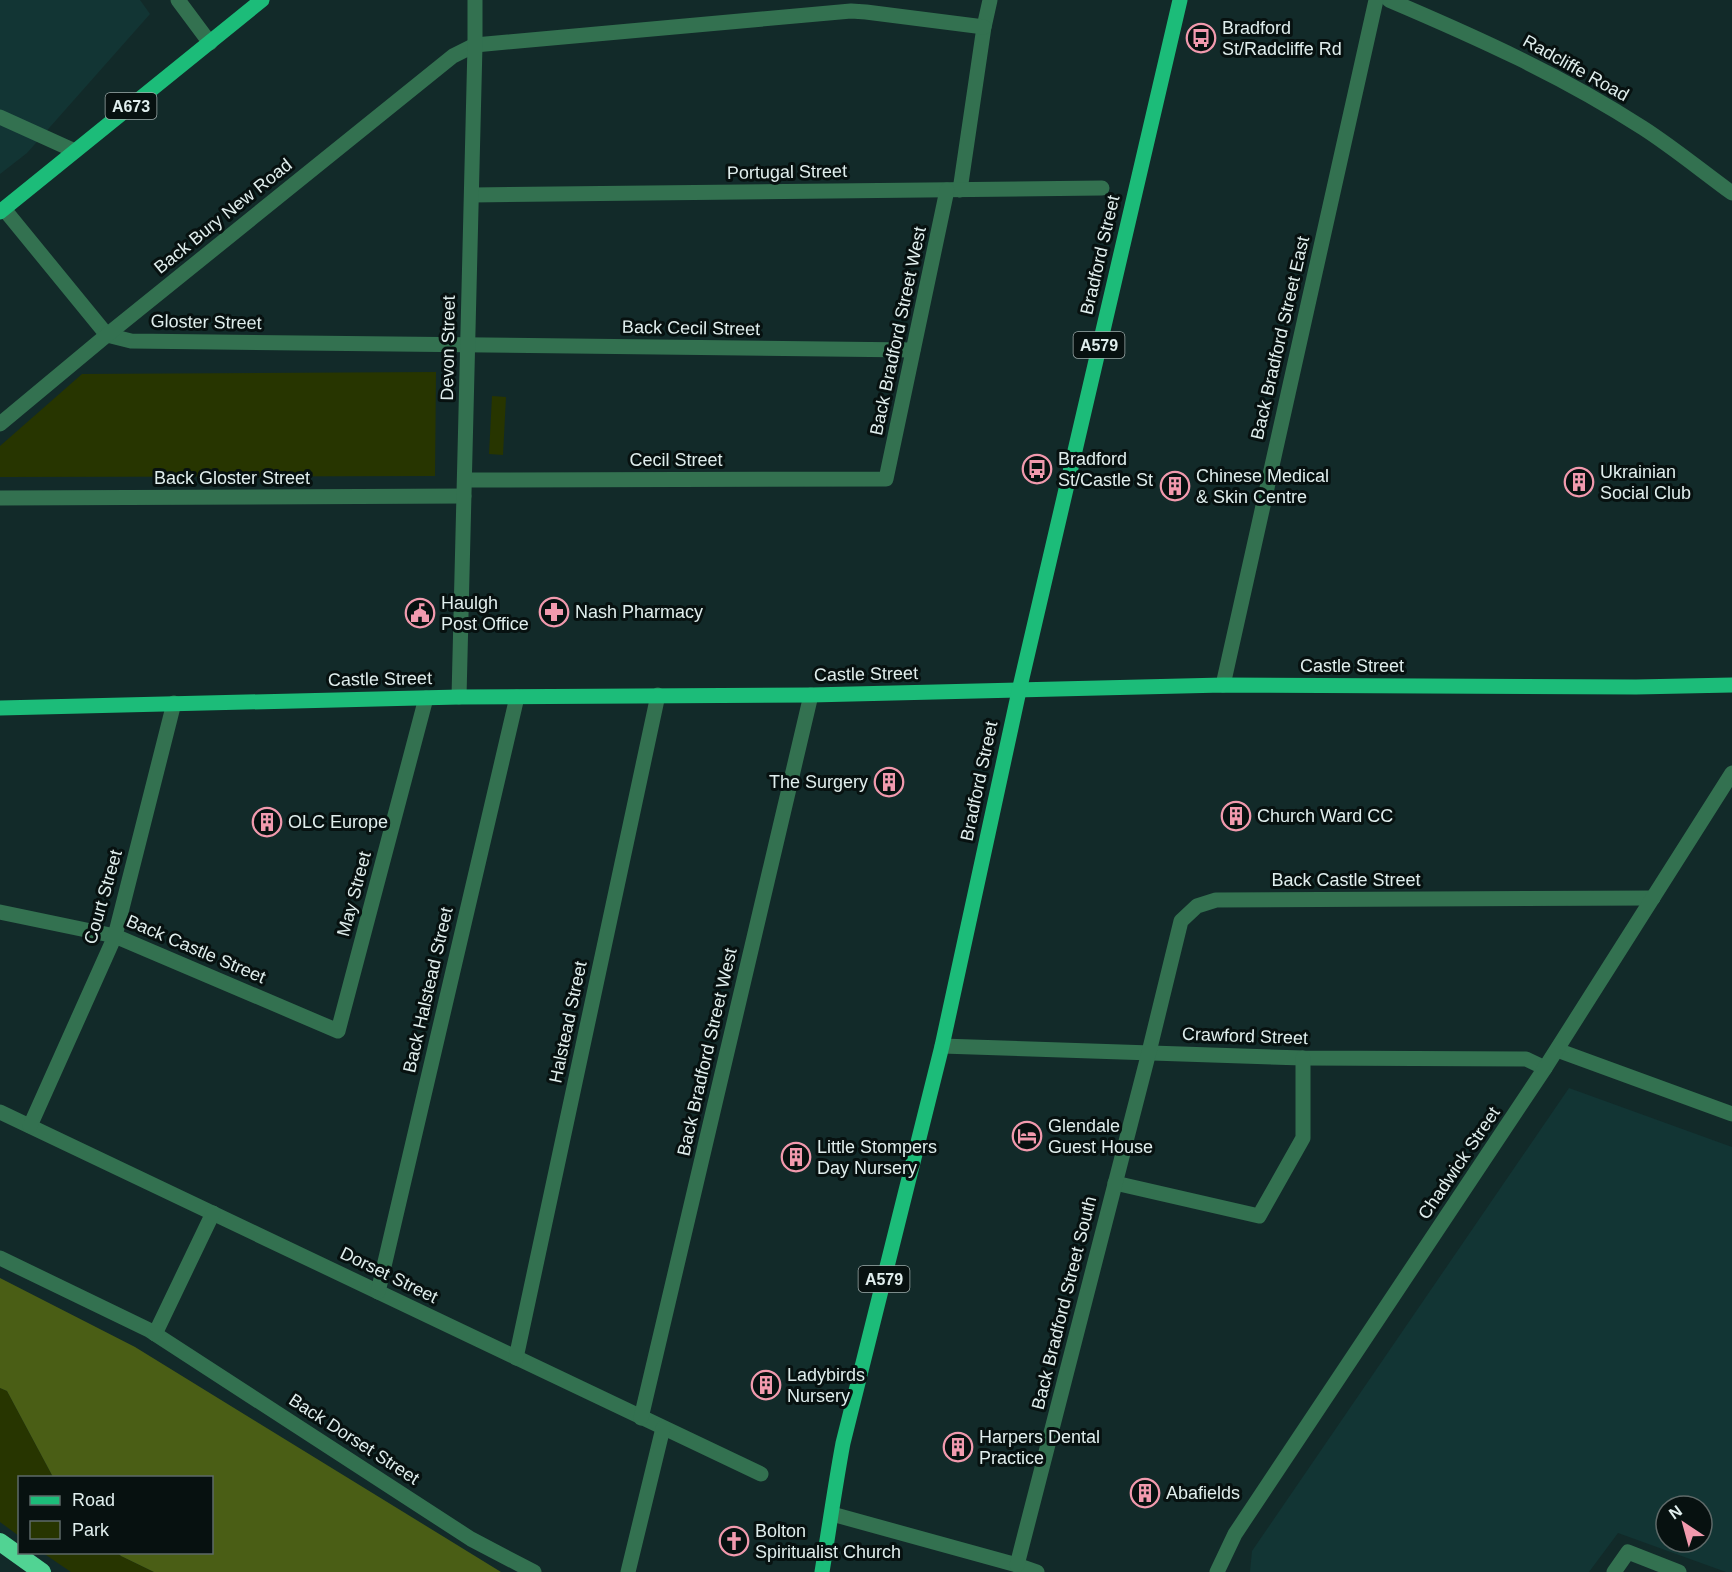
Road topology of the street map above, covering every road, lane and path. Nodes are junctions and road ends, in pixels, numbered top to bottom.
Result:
1 (178, 0) edge
2 (262, 0) edge
3 (475, 0) edge
4 (990, 0) edge
5 (1180, 0) edge
6 (1376, 0) edge
7 (1389, 0) edge
8 (984, 27) junction
9 (210, 43) junction
10 (476, 45) junction
11 (0, 117) edge
12 (75, 152) junction
13 (1102, 188) dead end
14 (954, 190) junction
15 (1732, 193) edge
16 (472, 195) junction
17 (2, 211) edge
18 (107, 335) junction
19 (468, 345) junction
20 (913, 350) junction
21 (0, 424) edge
22 (886, 479) joint
23 (465, 488) junction
24 (0, 498) edge
25 (1223, 685) junction
26 (1732, 685) edge
27 (1019, 690) junction
28 (658, 695) junction
29 (812, 695) junction
30 (459, 697) junction
31 (517, 697) junction
32 (426, 698) junction
33 (174, 703) junction
34 (0, 708) edge
35 (1732, 773) edge
36 (1653, 898) junction
37 (0, 912) edge
38 (115, 936) junction
39 (338, 1030) joint
40 (942, 1046) junction
41 (1557, 1050) junction
42 (1149, 1052) junction
43 (1303, 1058) junction
44 (1545, 1068) junction
45 (0, 1112) edge
46 (1732, 1114) edge
47 (30, 1126) junction
48 (1115, 1183) junction
49 (213, 1213) junction
50 (0, 1258) edge
51 (378, 1292) junction
52 (155, 1334) junction
53 (516, 1358) junction
54 (641, 1418) junction
55 (663, 1428) junction
56 (761, 1474) dead end
57 (832, 1514) junction
58 (0, 1542) edge
59 (1017, 1564) junction
60 (42, 1572) edge
61 (534, 1572) edge
62 (628, 1572) edge
63 (822, 1572) edge
64 (1037, 1572) edge
65 (1217, 1572) edge
66 (1614, 1572) edge
67 (1678, 1572) edge

1 - 9 street
2 - 9 main road, A673
3 - 10 street, Devon Street
4 - 8 street, Back Bradford Street West
5 - 27 main road, Bradford Street / A579
6 - 25 street, Back Bradford Street East
7 - 15 street, Radcliffe Road
8 - 10 street
8 - 14 street, Back Bradford Street West
9 - 12 main road, A673
10 - 16 street, Devon Street
10 - 18 street, Back Bury New Road
11 - 12 street
12 - 17 main road, A673
13 - 14 street, Portugal Street
14 - 16 street, Portugal Street
14 - 20 street, Back Bradford Street West
16 - 19 street, Devon Street
17 - 18 street
18 - 19 street, Gloster Street
18 - 21 street, Back Bury New Road
19 - 20 street, Back Cecil Street
19 - 23 street, Devon Street
20 - 22 street, Back Bradford Street West
22 - 23 street, Cecil Street
23 - 24 street, Back Gloster Street
23 - 30 street, Devon Street
25 - 26 main road, Castle Street
25 - 27 main road, Castle Street
27 - 29 main road, Castle Street
27 - 40 main road, Bradford Street / A579
28 - 29 main road, Castle Street
28 - 31 main road, Castle Street
28 - 53 street, Halstead Street
29 - 54 street, Back Bradford Street West
30 - 31 main road, Castle Street
30 - 32 main road, Castle Street
31 - 51 street, Back Halstead Street
32 - 33 main road, Castle Street
32 - 39 street, May Street
33 - 34 main road, Castle Street
33 - 38 street, Court Street
35 - 36 street, Chadwick Street
36 - 41 street, Chadwick Street
36 - 42 street, Back Castle Street
37 - 38 street, Back Castle Street
38 - 39 street, Back Castle Street
38 - 47 street, Court Street
40 - 42 street, Crawford Street
40 - 57 main road, Bradford Street / A579
41 - 44 street, Chadwick Street
41 - 46 street
42 - 43 street, Crawford Street
42 - 48 street, Back Bradford Street South
43 - 44 street, Crawford Street
43 - 48 street
44 - 65 street, Chadwick Street
45 - 47 street, Dorset Street
47 - 49 street, Dorset Street
48 - 59 street, Back Bradford Street South
49 - 51 street, Dorset Street
49 - 52 street
50 - 52 street, Back Dorset Street
51 - 53 street, Dorset Street
52 - 61 street, Back Dorset Street
53 - 54 street, Dorset Street
54 - 55 street, Dorset Street
55 - 56 street, Dorset Street
55 - 62 street
57 - 59 street
57 - 63 main road, Bradford Street / A579
58 - 60 highway
59 - 64 street
66 - 67 street

